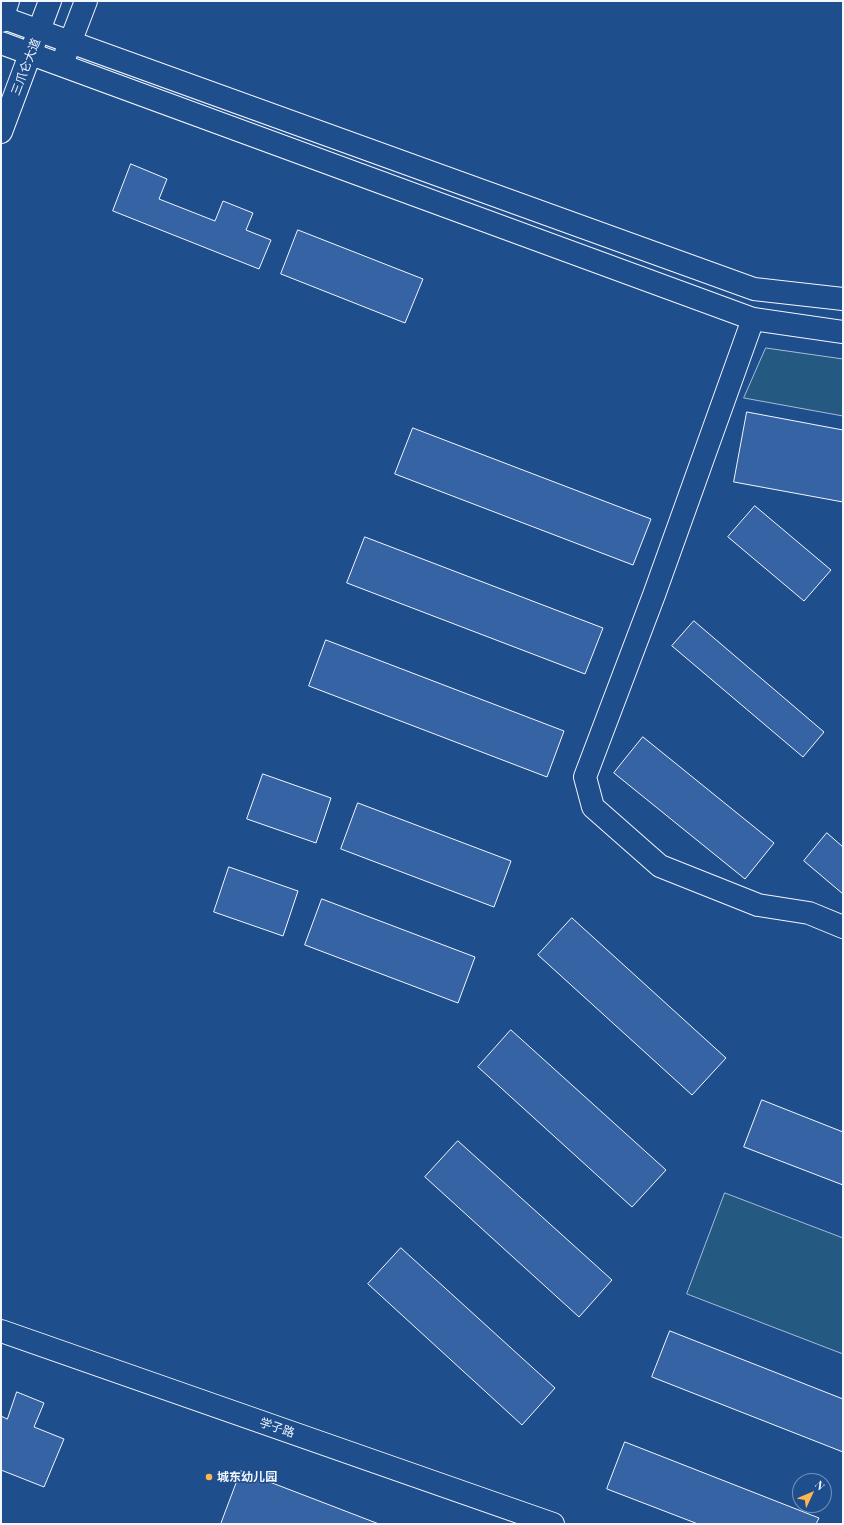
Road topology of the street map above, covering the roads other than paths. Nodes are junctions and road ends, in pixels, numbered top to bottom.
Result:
1 (50, 1) edge
2 (86, 1) edge
3 (3, 14) edge
4 (39, 31) junction
5 (70, 42) junction
6 (1, 43) edge
7 (30, 53) junction
8 (62, 65) junction
9 (1, 132) edge
10 (843, 299) edge
11 (753, 319) junction
12 (843, 332) edge
13 (843, 927) edge
14 (1, 1332) edge
15 (553, 1524) edge

1 - 4 main road, 三爪仑大道
2 - 5 main road
3 - 4 main road
4 - 5 main road
4 - 7 main road, 三爪仑大道
5 - 8 main road
5 - 10 main road
6 - 7 main road
7 - 8 main road
7 - 9 main road, 三爪仑大道
8 - 11 main road
11 - 12 main road
11 - 13 main road
14 - 15 main road, 学子路

